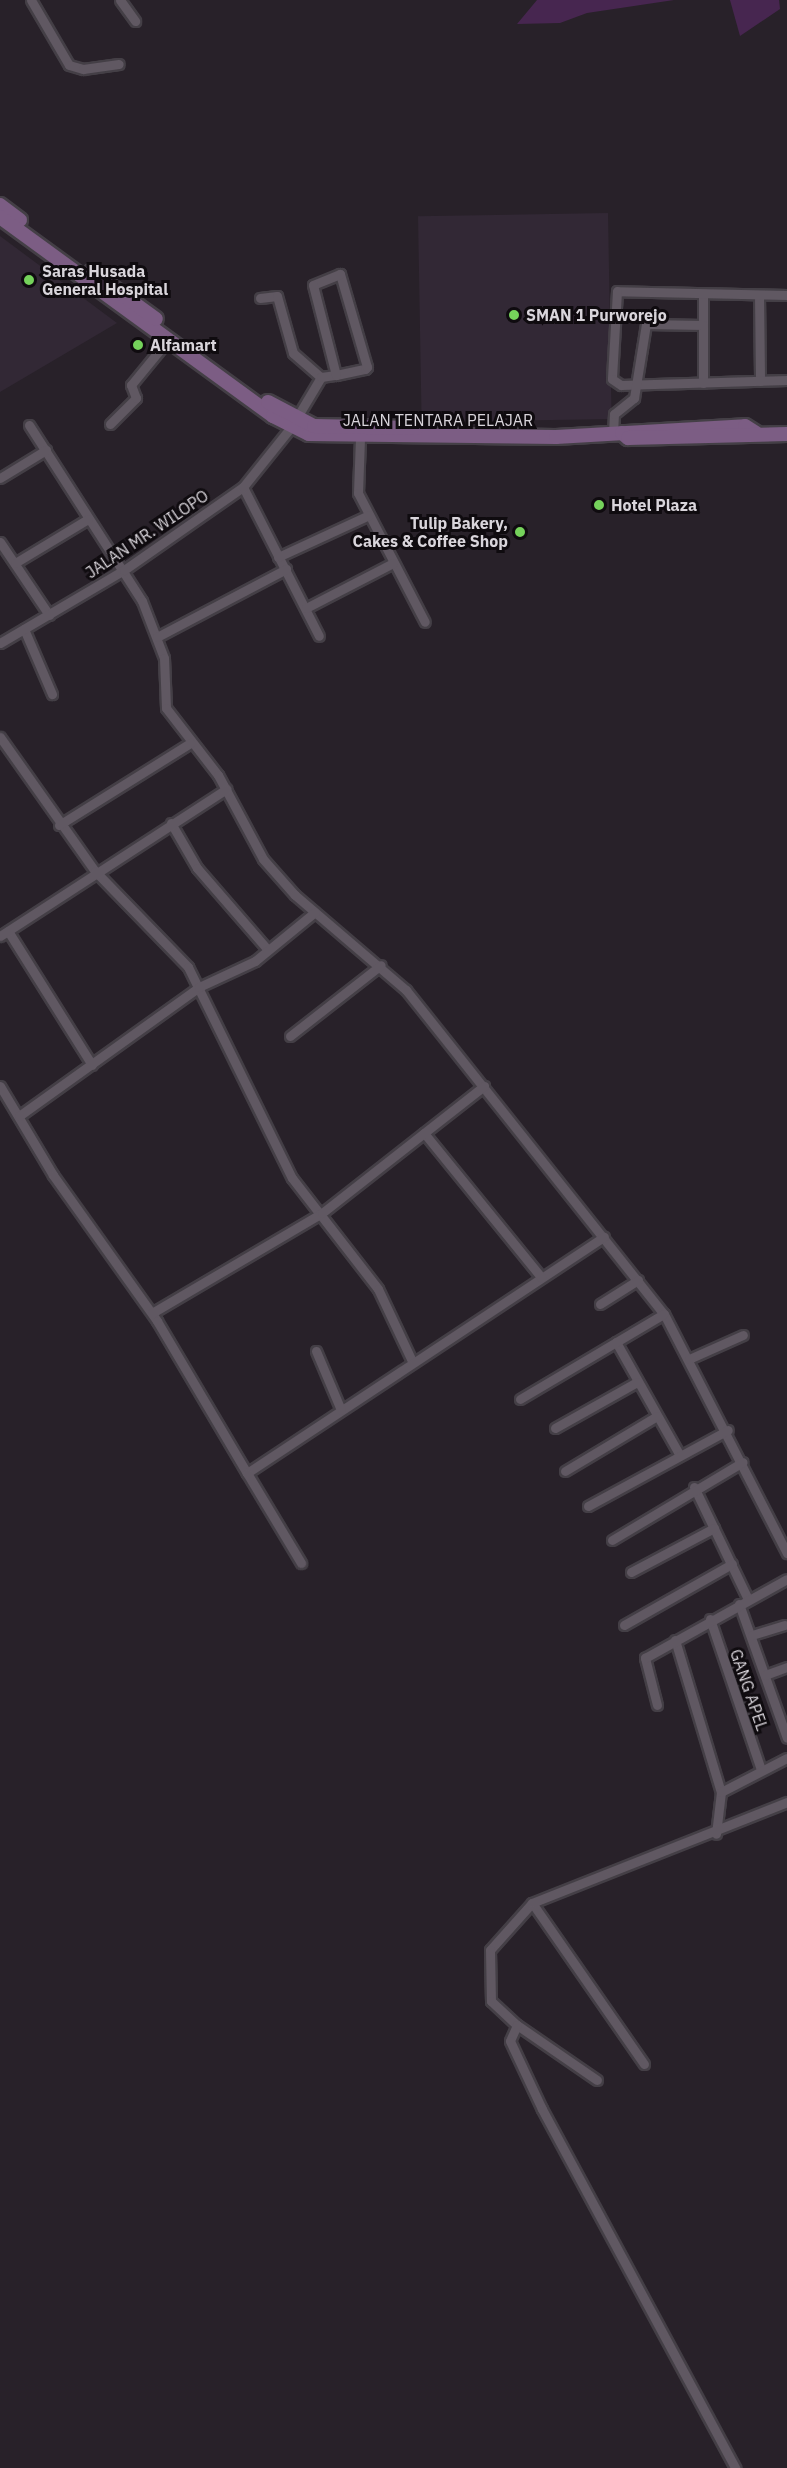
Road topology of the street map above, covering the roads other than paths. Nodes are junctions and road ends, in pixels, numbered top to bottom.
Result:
1 (31, 0) edge
2 (120, 0) edge
3 (135, 21) dead end
4 (119, 64) dead end
5 (0, 206) edge
6 (0, 217) edge
7 (16, 223) junction
8 (703, 295) junction
9 (759, 295) junction
10 (787, 295) edge
11 (260, 298) dead end
12 (129, 306) junction
13 (703, 325) junction
14 (168, 339) junction
15 (336, 375) junction
16 (321, 377) junction
17 (787, 380) edge
18 (760, 381) junction
19 (703, 384) junction
20 (637, 385) junction
21 (293, 423) junction
22 (110, 424) dead end
23 (29, 425) dead end
24 (312, 430) junction
25 (567, 433) junction
26 (617, 433) junction
27 (787, 434) edge
28 (360, 438) junction
29 (46, 450) junction
30 (0, 478) edge
31 (243, 487) junction
32 (369, 515) junction
33 (88, 519) junction
34 (0, 542) edge
35 (278, 557) junction
36 (15, 563) junction
37 (393, 563) junction
38 (286, 569) junction
39 (124, 570) junction
40 (306, 608) junction
41 (49, 615) junction
42 (424, 622) dead end
43 (24, 629) junction
44 (319, 636) dead end
45 (157, 637) junction
46 (0, 643) edge
47 (52, 694) dead end
48 (0, 736) edge
49 (190, 743) junction
50 (226, 789) junction
51 (171, 823) junction
52 (59, 825) junction
53 (95, 871) junction
54 (315, 912) junction
55 (4, 933) edge
56 (268, 950) junction
57 (381, 965) junction
58 (199, 987) junction
59 (290, 1036) dead end
60 (92, 1065) junction
61 (0, 1086) edge
62 (484, 1086) junction
63 (19, 1116) junction
64 (424, 1133) junction
65 (322, 1213) junction
66 (604, 1237) junction
67 (541, 1277) junction
68 (638, 1280) junction
69 (600, 1304) dead end
70 (152, 1313) junction
71 (664, 1314) junction
72 (743, 1335) dead end
73 (616, 1342) junction
74 (316, 1352) dead end
75 (689, 1359) junction
76 (412, 1361) junction
77 (637, 1382) junction
78 (520, 1399) dead end
79 (342, 1410) junction
80 (657, 1416) junction
81 (555, 1428) dead end
82 (728, 1430) junction
83 (679, 1454) junction
84 (743, 1462) junction
85 (565, 1470) dead end
86 (247, 1473) junction
87 (694, 1487) junction
88 (588, 1506) dead end
89 (714, 1528) junction
90 (612, 1540) dead end
91 (787, 1553) edge
92 (302, 1563) dead end
93 (732, 1564) junction
94 (631, 1572) dead end
95 (787, 1579) edge
96 (744, 1602) junction
97 (710, 1619) junction
98 (785, 1625) dead end
99 (624, 1626) dead end
100 (752, 1635) junction
101 (675, 1640) junction
102 (787, 1667) edge
103 (765, 1675) junction
104 (657, 1705) dead end
105 (782, 1709) edge
106 (787, 1738) edge
107 (787, 1758) edge
108 (760, 1770) junction
109 (721, 1792) junction
110 (787, 1802) edge
111 (716, 1834) junction
112 (532, 1903) junction
113 (517, 2025) junction
114 (644, 2064) dead end
115 (597, 2080) dead end
116 (735, 2468) edge

1 - 4 street
2 - 3 street
5 - 7 main road
6 - 7 main road
7 - 12 main road
8 - 9 street
8 - 13 street
8 - 20 street
9 - 10 street
9 - 18 street
11 - 16 street
12 - 14 main road
12 - 21 main road
13 - 19 street
13 - 20 street
14 - 21 main road
14 - 22 street
15 - 15 street
15 - 16 street
16 - 21 street, JALAN MR. WILOPO
17 - 18 street
18 - 19 street
19 - 20 street
20 - 26 street
21 - 24 main road
21 - 31 street, JALAN MR. WILOPO
23 - 29 street
24 - 25 main road, JALAN TENTARA PELAJAR
24 - 28 main road, JALAN TENTARA PELAJAR
25 - 26 main road, JALAN TENTARA PELAJAR
25 - 28 main road, JALAN TENTARA PELAJAR
26 - 27 main road, JALAN TENTARA PELAJAR
28 - 32 street
29 - 30 street
29 - 33 street
31 - 35 street
31 - 39 street, JALAN MR. WILOPO
32 - 35 street
32 - 37 street
33 - 36 street
33 - 39 street
34 - 36 street
35 - 38 street
36 - 41 street
37 - 40 street
37 - 42 street
38 - 40 street
38 - 45 street
39 - 41 street, JALAN MR. WILOPO
39 - 45 street
40 - 44 street
41 - 43 street, JALAN MR. WILOPO
43 - 46 street, JALAN MR. WILOPO
43 - 47 street
45 - 49 street
48 - 52 street
49 - 50 street
49 - 52 street
50 - 51 street
50 - 54 street
51 - 53 street
51 - 56 street
52 - 53 street
53 - 55 street
53 - 58 street
54 - 56 street
54 - 57 street
55 - 60 street
56 - 58 street
57 - 59 street
57 - 62 street
58 - 60 street
58 - 65 street
60 - 63 street
61 - 63 street
62 - 64 street
62 - 66 street
63 - 70 street
64 - 65 street
64 - 67 street
65 - 70 street
65 - 76 street
66 - 67 street
66 - 68 street
67 - 76 street
68 - 69 street
68 - 71 street
70 - 86 street
71 - 73 street
71 - 75 street
72 - 75 street
73 - 77 street
73 - 78 street
74 - 79 street
75 - 82 street
76 - 79 street
77 - 80 street
77 - 81 street
79 - 86 street
80 - 83 street
80 - 85 street
82 - 83 street
82 - 84 street
83 - 88 street
84 - 87 street
84 - 91 street
86 - 92 street
87 - 89 street
87 - 90 street
89 - 93 street
89 - 94 street
93 - 96 street
93 - 99 street
95 - 96 street
96 - 97 street
96 - 100 street
97 - 101 street
97 - 108 street, GANG APEL
98 - 100 street
100 - 103 street
101 - 104 street
101 - 109 street
102 - 103 street
103 - 105 street
105 - 106 street
107 - 108 street
108 - 109 street
109 - 111 street
110 - 111 street
111 - 112 street
112 - 113 street
112 - 114 street
113 - 115 street
113 - 116 street

